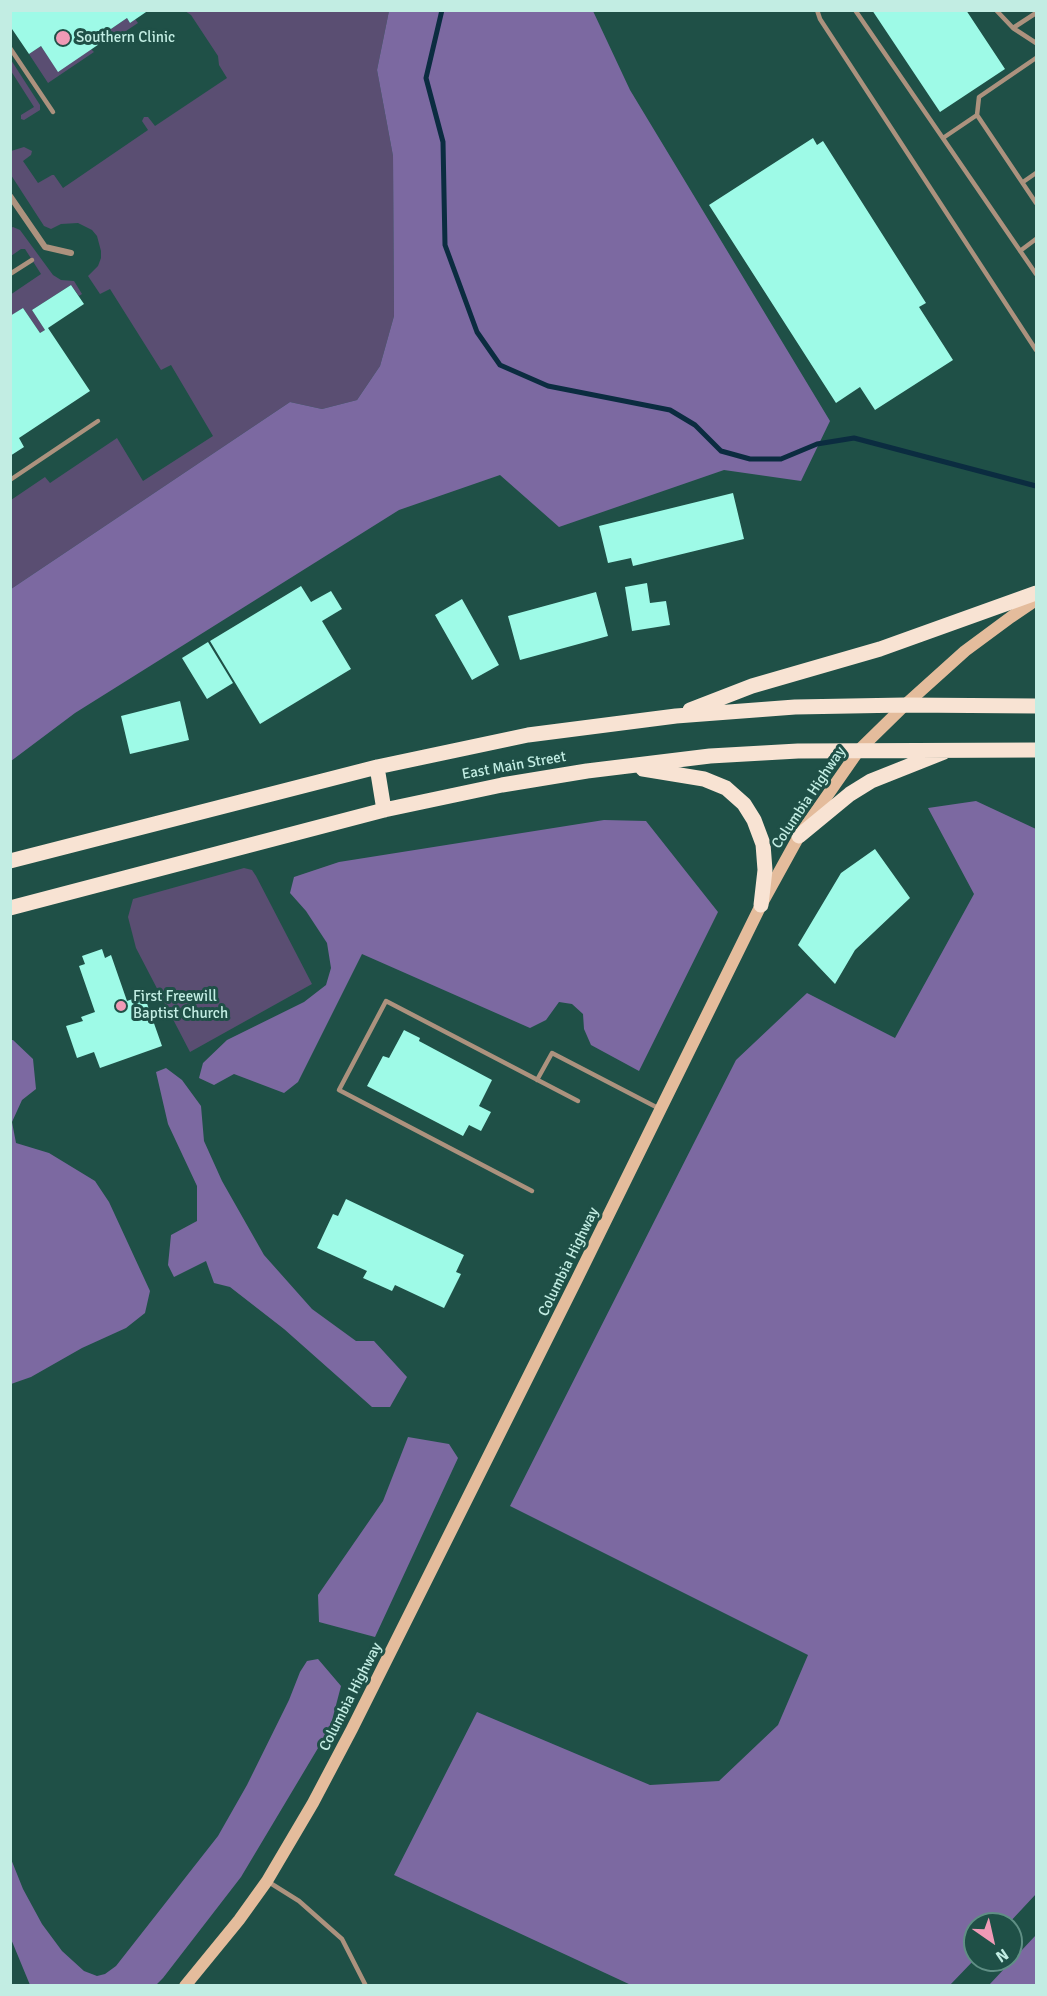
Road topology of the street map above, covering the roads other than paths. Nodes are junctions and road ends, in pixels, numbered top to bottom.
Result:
1 (817, 10) edge
2 (855, 10) edge
3 (998, 11) edge
4 (1036, 13) edge
5 (1013, 28) junction
6 (1036, 43) edge
7 (10, 48) edge
8 (1036, 58) edge
9 (53, 112) dead end
10 (977, 116) junction
11 (943, 138) junction
12 (1036, 173) edge
13 (1023, 182) junction
14 (10, 196) edge
15 (1036, 203) edge
16 (1036, 239) edge
17 (1020, 251) junction
18 (71, 253) dead end
19 (32, 260) dead end
20 (10, 274) edge
21 (1036, 274) edge
22 (1036, 350) edge
23 (98, 421) dead end
24 (10, 480) edge
25 (1036, 593) edge
26 (1036, 600) edge
27 (905, 705) junction
28 (1036, 706) edge
29 (676, 716) junction
30 (952, 749) junction
31 (859, 750) junction
32 (1036, 750) edge
33 (625, 766) junction
34 (377, 767) junction
35 (384, 810) junction
36 (799, 836) junction
37 (10, 861) edge
38 (761, 905) junction
39 (10, 908) edge
40 (537, 1080) junction
41 (578, 1101) dead end
42 (660, 1109) junction
43 (532, 1191) dead end
44 (267, 1881) junction
45 (185, 1986) edge
46 (366, 1986) edge

1 - 22 lane
2 - 11 lane
3 - 5 lane
4 - 5 lane
5 - 6 lane
7 - 9 lane
8 - 10 lane
10 - 11 lane
10 - 13 lane
11 - 17 lane
12 - 13 lane
13 - 15 lane
14 - 18 street
16 - 17 lane
17 - 21 lane
19 - 20 lane
23 - 24 lane
25 - 29 main road
26 - 27 main road, Columbia Highway
27 - 28 main road, East Main Street
27 - 29 main road, East Main Street
27 - 31 main road, Columbia Highway
29 - 34 main road, East Main Street
30 - 31 main road, East Main Street
30 - 32 main road, East Main Street
30 - 36 main road
31 - 33 main road, East Main Street
31 - 36 main road, Columbia Highway
33 - 35 main road, East Main Street
33 - 38 main road
34 - 35 main road
34 - 37 main road, East Main Street
35 - 39 main road, East Main Street
36 - 38 main road, Columbia Highway
38 - 42 main road, Columbia Highway
40 - 41 lane
40 - 42 lane
40 - 43 lane
42 - 44 main road, Columbia Highway
44 - 45 main road, Columbia Highway
44 - 46 lane

